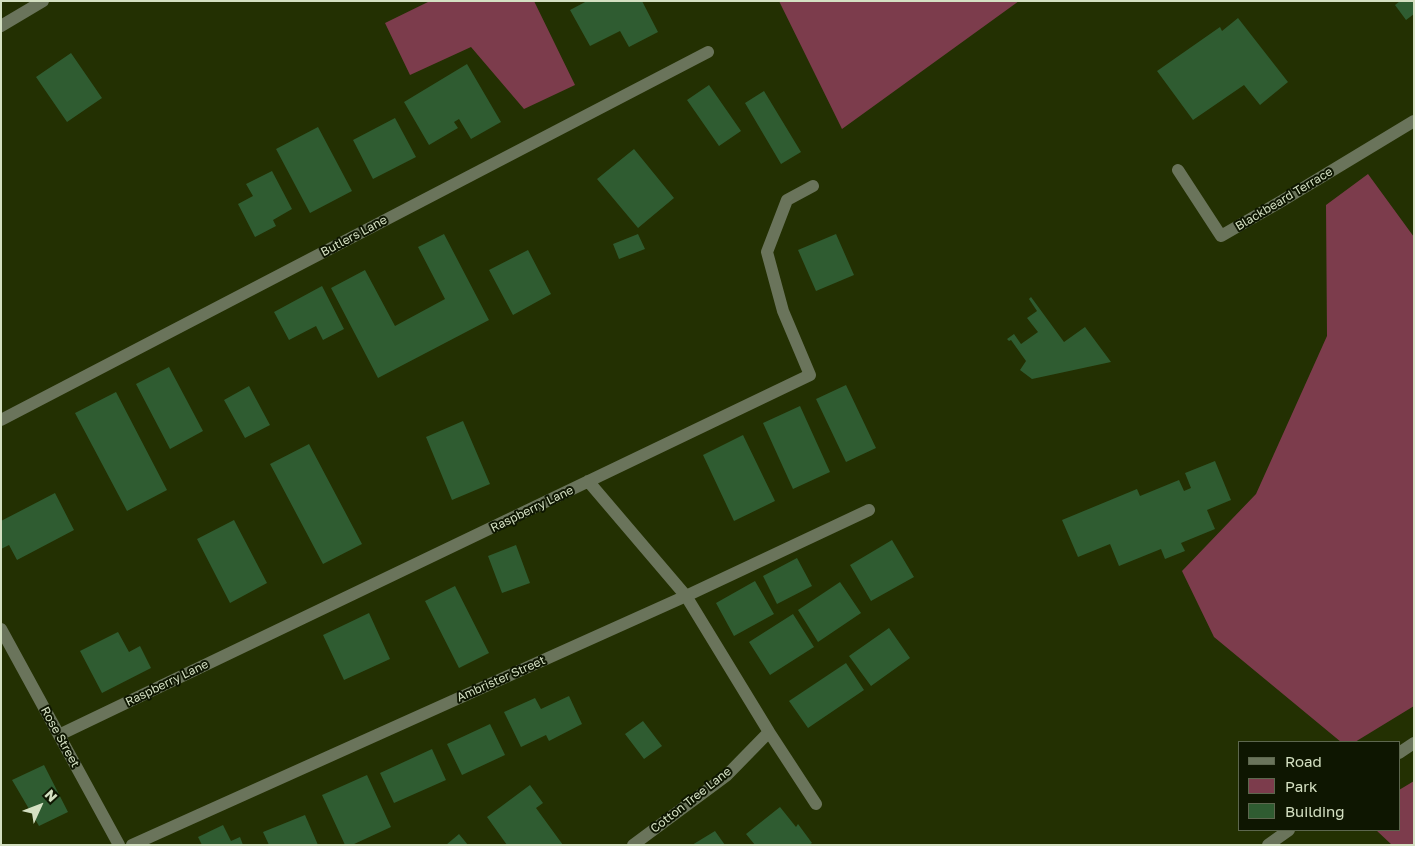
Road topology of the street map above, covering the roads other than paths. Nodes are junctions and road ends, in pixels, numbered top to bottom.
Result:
1 (43, 1) edge
2 (1, 26) edge
3 (708, 52) dead end
4 (1414, 120) edge
5 (1178, 170) dead end
6 (813, 186) dead end
7 (1, 420) edge
8 (588, 482) junction
9 (869, 510) dead end
10 (686, 596) junction
11 (1, 629) edge
12 (769, 732) junction
13 (59, 735) junction
14 (1414, 743) edge
15 (1400, 752) edge
16 (816, 804) dead end
17 (1288, 831) edge
18 (119, 845) edge
19 (132, 845) edge
20 (633, 845) edge
21 (1268, 845) edge

1 - 2 street
3 - 7 street, Butlers Lane
4 - 5 street, Blackbeard Terrace
6 - 8 street, Raspberry Lane
8 - 10 street
8 - 13 street, Raspberry Lane
9 - 10 street, Ambrister Street
10 - 12 street
10 - 19 street, Ambrister Street
11 - 13 street, Rose Street
12 - 16 street
12 - 20 street, Cotton Tree Lane
13 - 18 street, Rose Street
14 - 15 street
17 - 21 street

